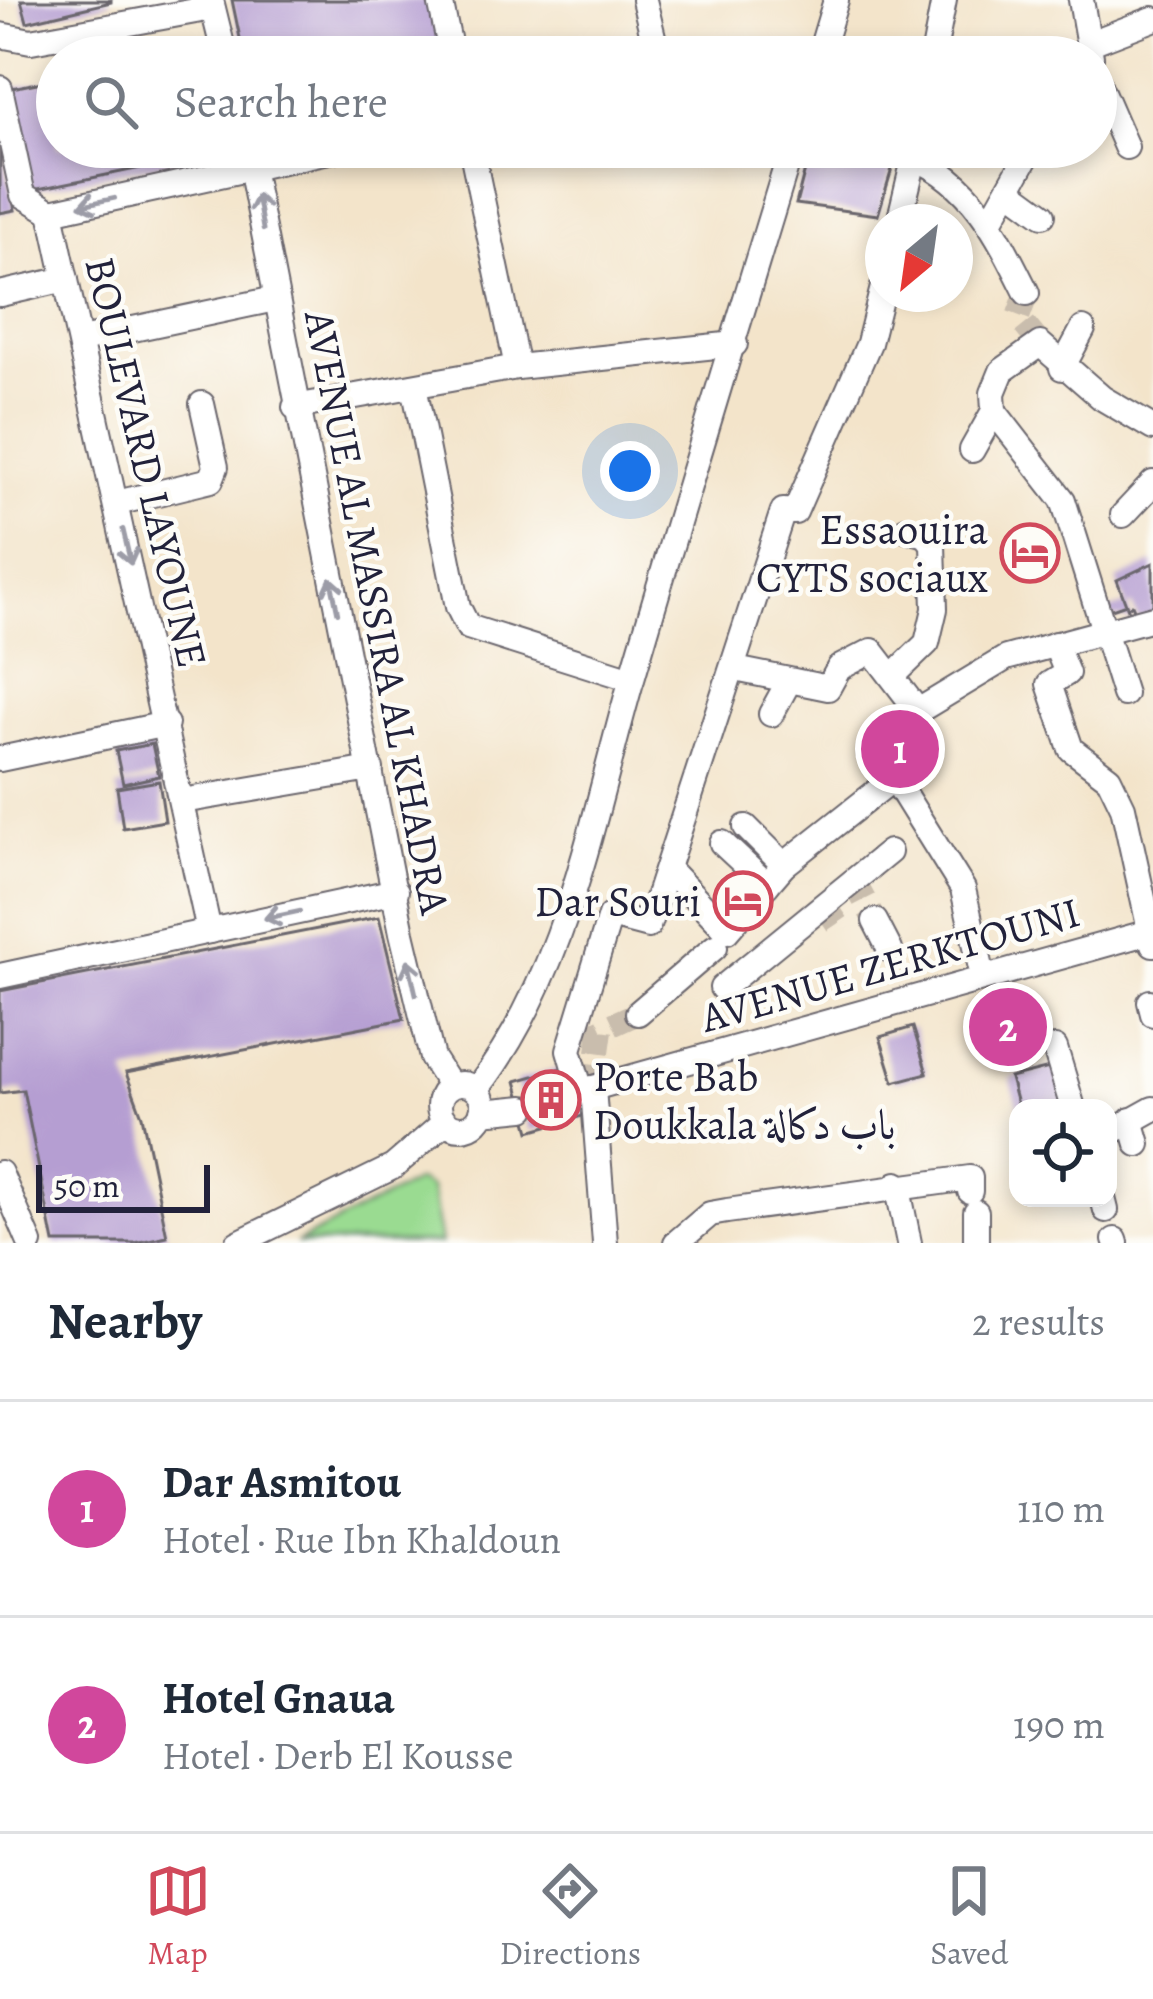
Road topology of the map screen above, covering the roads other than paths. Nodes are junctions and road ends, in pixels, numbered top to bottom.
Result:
1 (440, 0) edge
2 (644, 0) edge
3 (836, 0) edge
4 (944, 0) edge
5 (1081, 0) edge
6 (212, 4) edge
7 (1153, 20) edge
8 (0, 35) edge
9 (55, 36) edge
10 (220, 36) edge
11 (448, 36) edge
12 (653, 36) edge
13 (825, 36) edge
14 (937, 36) edge
15 (1087, 36) edge
16 (1117, 37) edge
17 (36, 40) edge
18 (0, 86) edge
19 (1117, 126) edge
20 (1126, 147) dead end
21 (212, 168) edge
22 (251, 168) edge
23 (475, 168) edge
24 (786, 168) edge
25 (912, 168) edge
26 (935, 168) edge
27 (1021, 168) edge
28 (1009, 190) junction
29 (903, 204) edge
30 (51, 212) junction
31 (1043, 215) dead end
32 (991, 220) junction
33 (66, 279) junction
34 (1028, 293) tunnel mouth
35 (0, 294) edge
36 (275, 299) junction
37 (877, 312) edge
38 (1083, 329) dead end
39 (81, 340) junction
40 (735, 344) junction
41 (518, 367) junction
42 (1062, 368) junction
43 (415, 386) junction
44 (202, 404) dead end
45 (295, 407) junction
46 (994, 411) junction
47 (1152, 422) edge
48 (972, 450) dead end
49 (1153, 483) edge
50 (117, 502) junction
51 (1123, 515) dead end
52 (906, 529) dead end
53 (1140, 615) edge
54 (1102, 633) junction
55 (1055, 644) junction
56 (735, 668) junction
57 (893, 675) junction
58 (632, 679) junction
59 (789, 681) junction
60 (1124, 694) dead end
61 (918, 711) junction
62 (771, 714) dead end
63 (166, 724) junction
64 (0, 759) edge
65 (371, 769) junction
66 (895, 778) junction
67 (182, 801) junction
68 (746, 827) dead end
69 (722, 843) dead end
70 (889, 852) dead end
71 (784, 865) junction
72 (670, 871) junction
73 (766, 884) junction
74 (396, 891) junction
75 (572, 903) junction
76 (610, 916) junction
77 (875, 921) tunnel mouth
78 (209, 931) junction
79 (1152, 935) edge
80 (716, 946) dead end
81 (890, 950) dead end
82 (0, 976) edge
83 (983, 977) junction
84 (722, 988) dead end
85 (638, 1013) tunnel mouth
86 (1055, 1048) dead end
87 (584, 1091) junction
88 (469, 1096) junction
89 (1070, 1099) edge
90 (524, 1108) tunnel mouth
91 (445, 1122) junction
92 (0, 1173) edge
93 (897, 1184) junction
94 (30, 1243) edge
95 (238, 1243) edge
96 (605, 1243) edge
97 (676, 1243) edge
98 (909, 1243) edge
99 (976, 1243) edge

1 - 11 street
2 - 12 street
3 - 13 street
4 - 14 street
5 - 15 street
6 - 9 street
6 - 10 street
7 - 16 street
8 - 17 street
8 - 18 street
18 - 30 street
19 - 20 street
21 -> 30 street, BOULEVARD LAYOUNE
36 -> 22 street, AVENUE AL MASSIRA AL KHADRA
23 - 41 street
24 - 40 street
25 - 29 street
26 - 32 street
27 - 28 street
28 - 31 street
28 - 32 street
30 - 33 street, BOULEVARD LAYOUNE
32 - 34 street
33 - 35 street
33 - 39 street, BOULEVARD LAYOUNE
36 - 39 street
36 - 45 street, AVENUE AL MASSIRA AL KHADRA
37 - 56 street
38 - 42 street
39 - 50 street, BOULEVARD LAYOUNE
40 - 41 street
40 - 58 street
41 - 43 street
42 - 46 street
42 - 47 street
43 - 45 street
43 - 58 street
44 - 50 street
65 -> 45 street, AVENUE AL MASSIRA AL KHADRA
46 - 48 street
46 - 54 street
49 - 51 street
50 -> 63 street, BOULEVARD LAYOUNE
52 - 57 street
53 - 54 street
54 - 55 street
54 - 60 street
55 - 61 street
55 - 79 street
56 - 59 street
56 - 72 street
57 - 59 street
57 - 61 street
58 - 75 street
59 - 62 street
61 - 66 street
63 - 64 street
63 - 67 street, BOULEVARD LAYOUNE
65 - 67 street
65 - 74 street, AVENUE AL MASSIRA AL KHADRA
66 - 71 street
66 - 83 street
67 - 78 street, BOULEVARD LAYOUNE
68 - 71 street
69 - 73 street
70 - 84 street
71 - 73 street
72 - 73 street
72 - 76 street
74 -> 78 street
88 -> 74 street, AVENUE AL MASSIRA AL KHADRA
75 - 76 street
75 - 88 street
76 - 87 street
77 - 81 street
78 - 82 street
79 - 83 street, AVENUE ZERKTOUNI
80 - 85 street
83 - 87 street, AVENUE ZERKTOUNI
86 - 89 street
87 - 96 street
88 - 90 street
88 - 91 street
88 - 91 street
91 - 95 street
92 - 94 street
93 - 97 street
93 - 98 street
93 - 99 street

